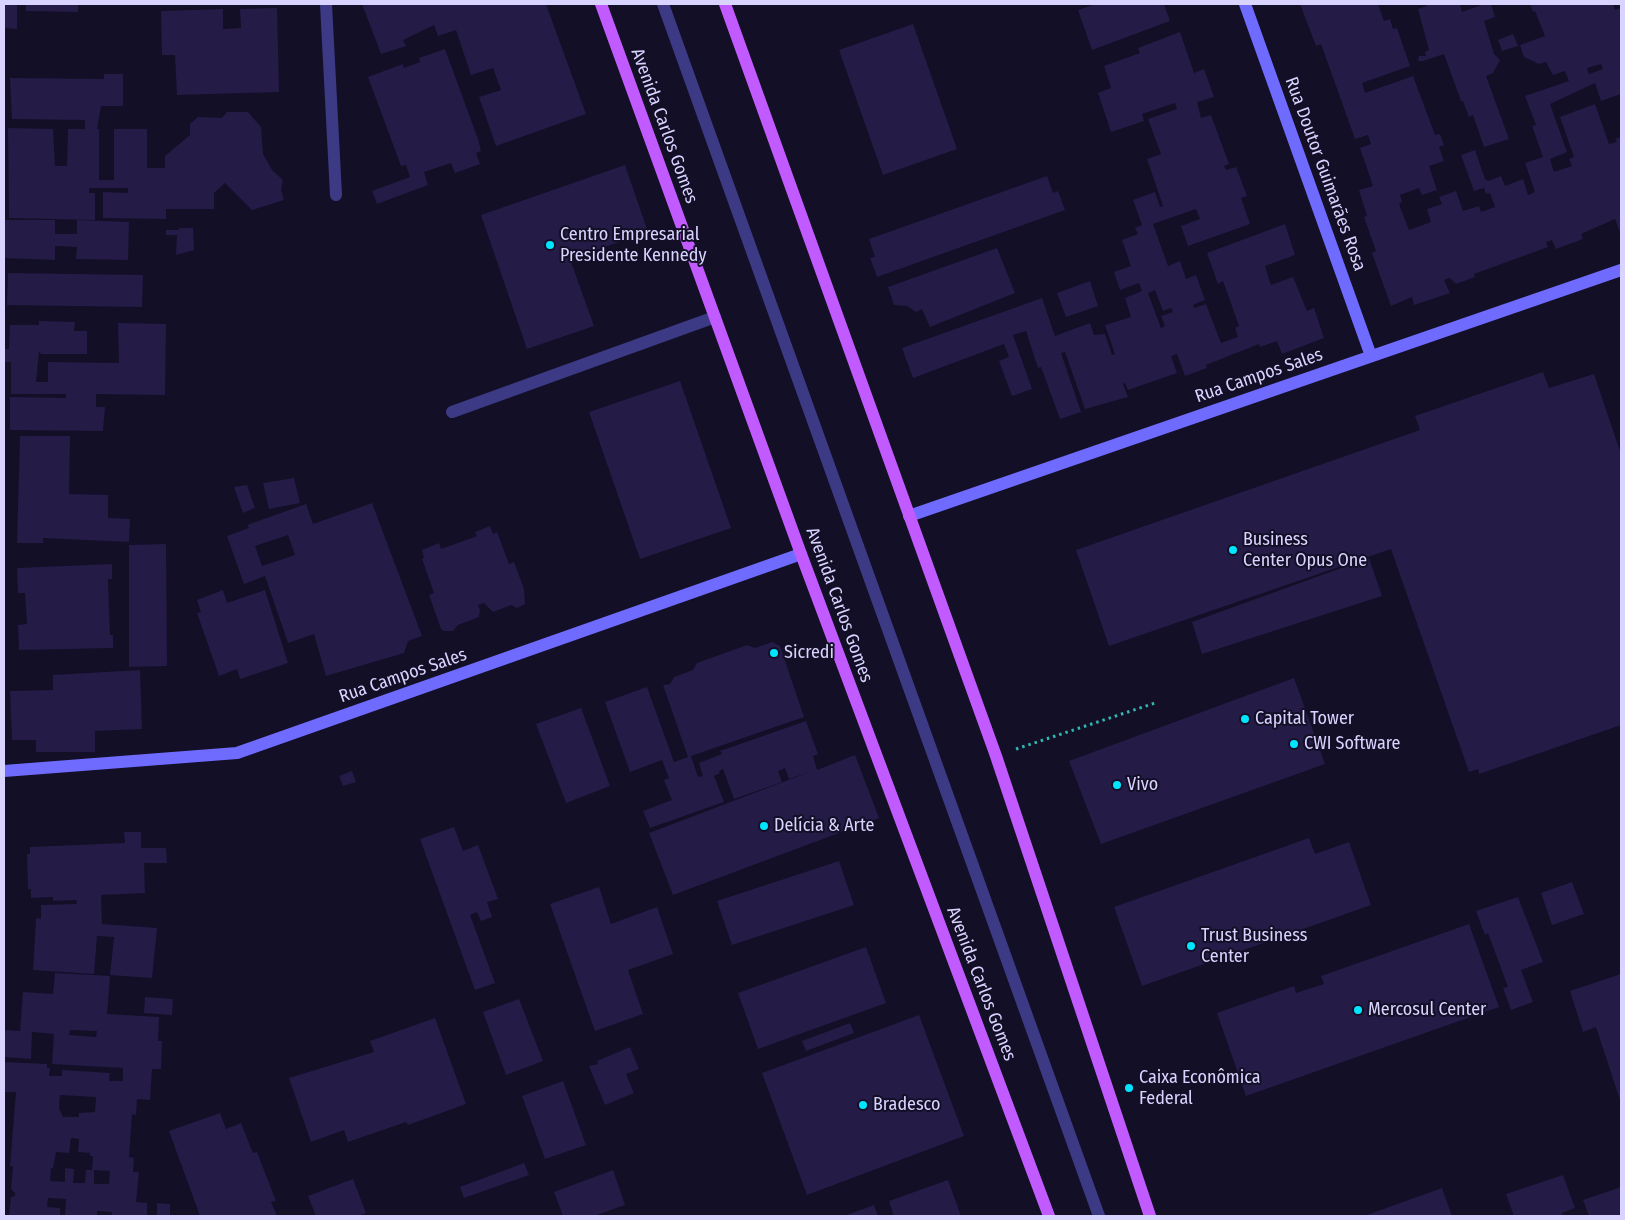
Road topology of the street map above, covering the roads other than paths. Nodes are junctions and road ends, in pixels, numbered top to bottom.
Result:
1 (326, 4) edge
2 (602, 4) edge
3 (663, 4) edge
4 (724, 4) edge
5 (1245, 4) edge
6 (336, 195) dead end
7 (1621, 270) edge
8 (715, 317) junction
9 (1371, 356) junction
10 (452, 412) dead end
11 (909, 516) junction
12 (802, 554) junction
13 (4, 771) edge
14 (1049, 1216) edge
15 (1099, 1216) edge
16 (1150, 1216) edge

1 - 6 street
2 - 8 main road, Avenida Carlos Gomes
3 - 15 street
4 - 11 main road
5 - 9 street, Rua Doutor Guimarães Rosa
7 - 9 street, Rua Campos Sales
8 - 10 street
8 - 12 main road, Avenida Carlos Gomes
9 - 11 street, Rua Campos Sales
11 - 16 main road
12 - 13 street, Rua Campos Sales
12 - 14 main road, Avenida Carlos Gomes

